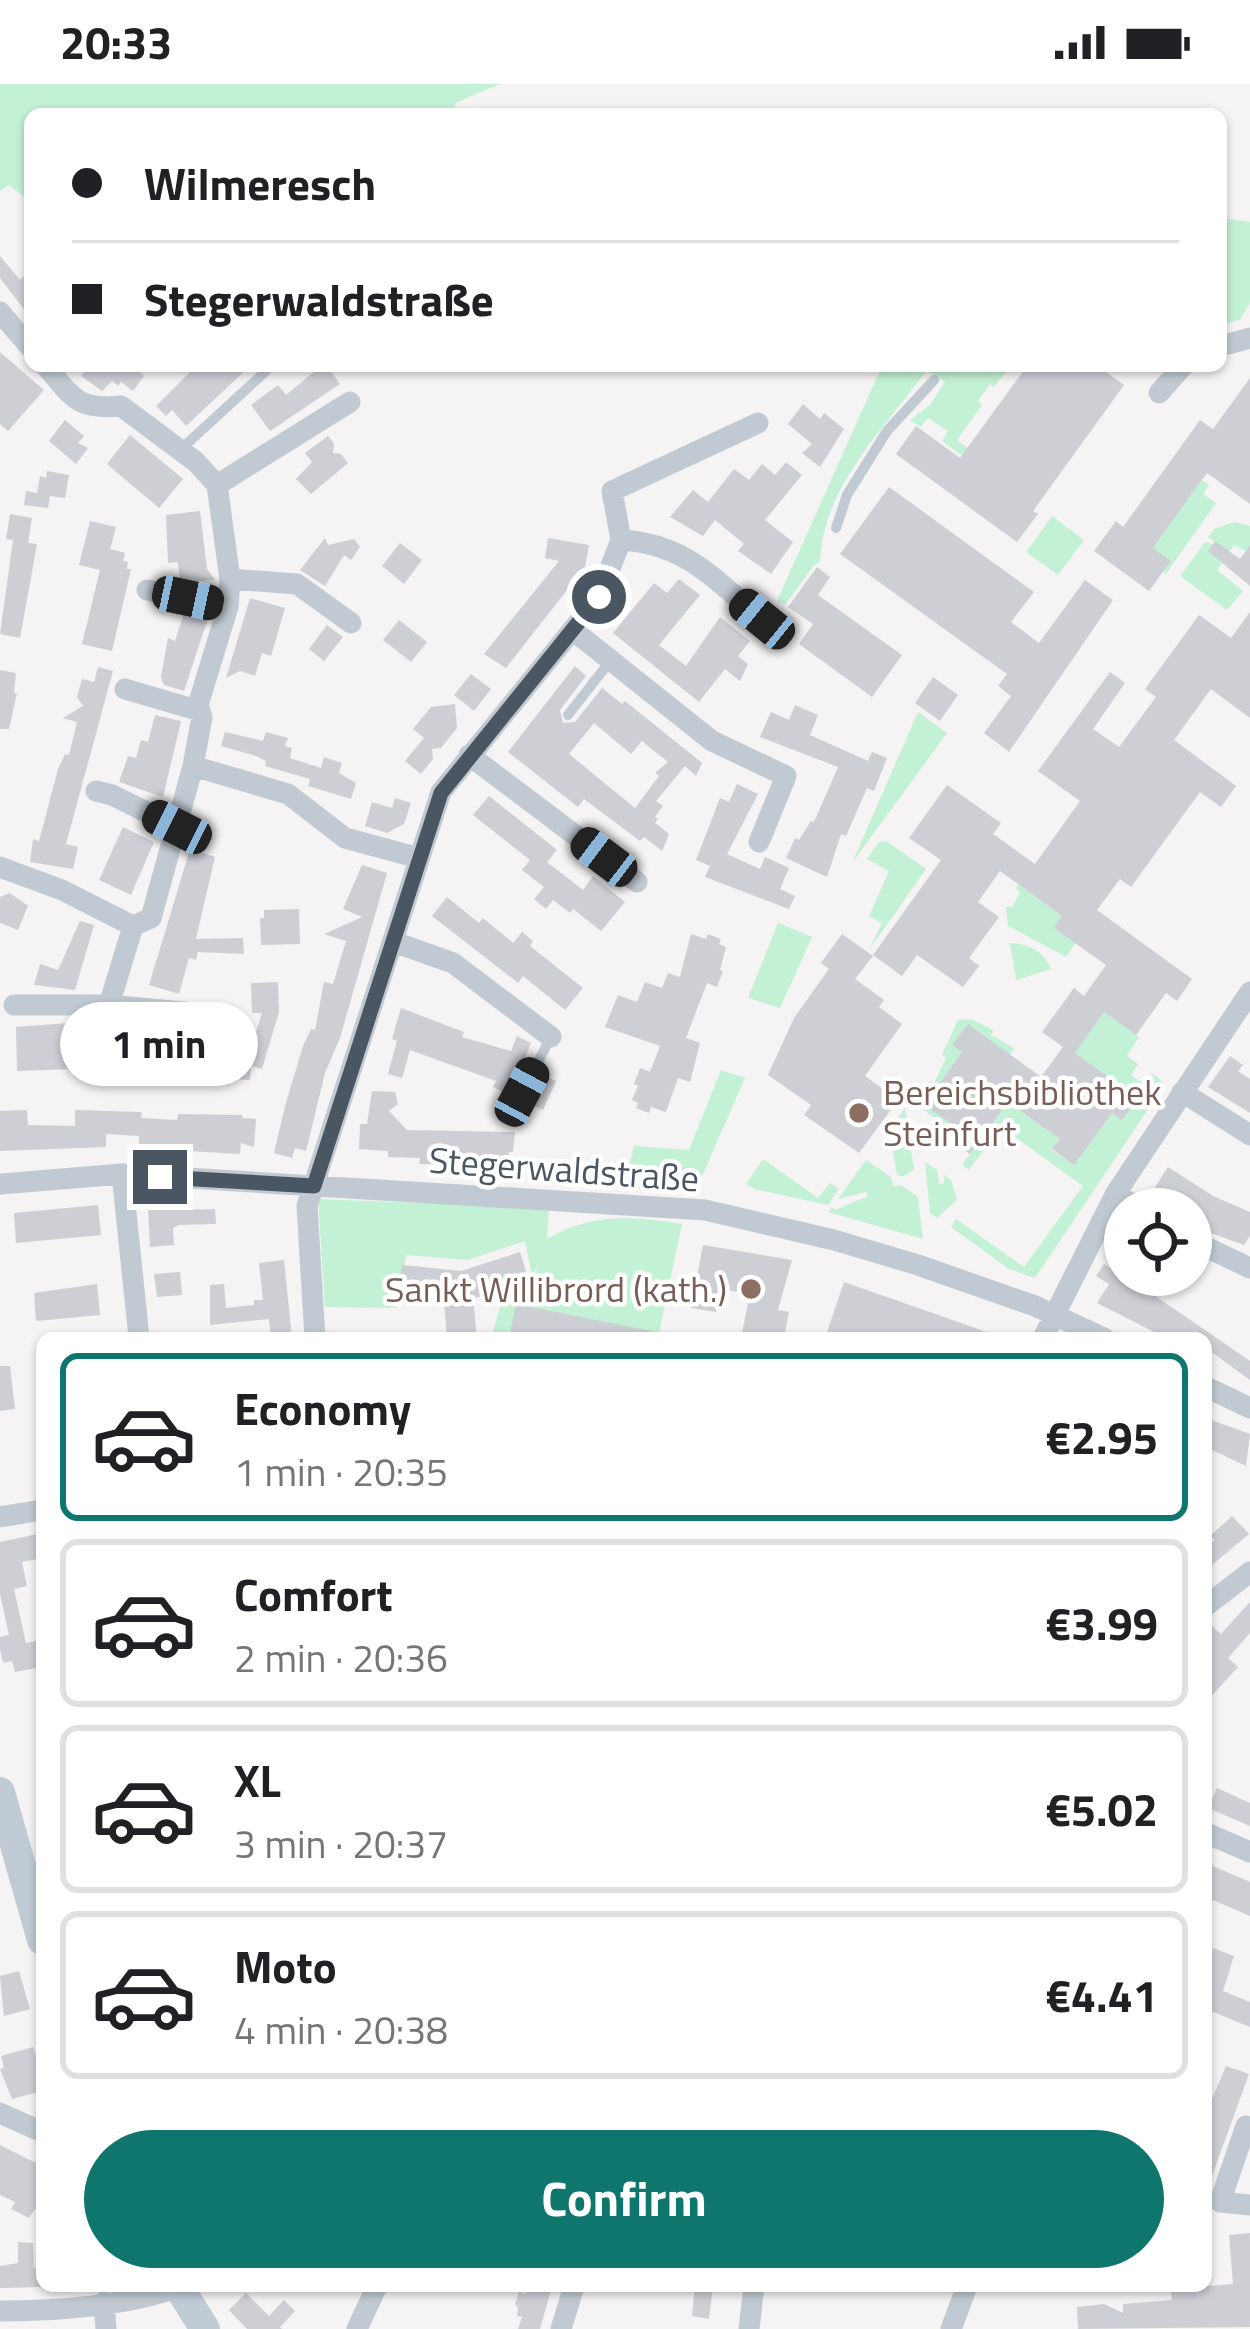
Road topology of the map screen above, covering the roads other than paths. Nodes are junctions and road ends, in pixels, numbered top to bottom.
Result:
1 (0, 312) edge
2 (24, 340) edge
3 (51, 372) edge
4 (265, 372) edge
5 (1178, 372) edge
6 (934, 380) dead end
7 (1159, 393) dead end
8 (350, 402) dead end
9 (758, 423) dead end
10 (180, 450) junction
11 (217, 485) junction
12 (836, 528) dead end
13 (621, 539) junction
14 (230, 579) junction
15 (147, 590) dead end
16 (228, 607) junction
17 (762, 619) dead end
18 (351, 623) dead end
19 (574, 631) junction
20 (611, 660) junction
21 (125, 689) dead end
22 (200, 711) junction
23 (568, 716) dead end
24 (470, 755) junction
25 (194, 766) junction
26 (96, 791) dead end
27 (177, 827) junction
28 (759, 842) dead end
29 (419, 858) junction
30 (0, 867) edge
31 (638, 882) dead end
32 (133, 926) junction
33 (394, 942) junction
34 (1248, 997) edge
35 (110, 1005) junction
36 (14, 1006) dead end
37 (204, 1014) dead end
38 (551, 1037) joint
39 (522, 1092) dead end
40 (1182, 1092) junction
41 (1250, 1136) edge
42 (122, 1174) junction
43 (0, 1184) edge
44 (314, 1186) junction
45 (1119, 1188) edge
46 (1104, 1216) edge
47 (1212, 1250) edge
48 (1250, 1268) edge
49 (1054, 1314) junction
50 (138, 1332) edge
51 (315, 1332) edge
52 (1046, 1332) edge
53 (1092, 1332) edge
54 (1212, 1390) edge
55 (1250, 1408) edge
56 (36, 1511) edge
57 (0, 1517) edge
58 (1250, 1572) edge
59 (1212, 1601) edge
60 (0, 1792) edge
61 (1212, 1836) edge
62 (1250, 1852) edge
63 (36, 1919) edge
64 (0, 2113) edge
65 (1246, 2126) dead end
66 (36, 2129) edge
67 (1250, 2204) edge
68 (166, 2292) edge
69 (181, 2292) edge
70 (374, 2292) edge
71 (572, 2292) edge
72 (753, 2292) edge
73 (965, 2292) edge
74 (104, 2302) junction
75 (0, 2311) edge
76 (39, 2320) edge
77 (106, 2329) edge
78 (205, 2329) edge
79 (357, 2329) edge
80 (562, 2329) edge
81 (749, 2329) edge
82 (951, 2329) edge

1 - 2 street
3 - 10 street
4 - 10 lane
5 - 7 street
6 - 12 lane
8 - 11 street
9 - 13 street
10 - 11 street
11 - 14 street
13 - 17 street
13 - 19 street
14 - 16 street
14 - 18 street
15 - 16 street
16 - 22 street
19 - 20 street
19 - 24 street
20 - 23 lane
20 - 28 street
21 - 22 street
22 - 25 street
24 - 29 street
24 - 31 street
25 - 27 street
25 - 29 street
26 - 27 street
27 - 32 street
29 - 33 street
30 - 32 street
32 - 35 street
33 - 38 street
33 - 44 street
34 - 40 street
35 - 36 street
35 - 37 street
38 - 39 lane
40 - 41 street
40 - 45 street
42 - 43 street, Stegerwaldstraße
42 - 44 street, Stegerwaldstraße
42 - 50 street
44 - 49 street, Stegerwaldstraße
44 - 51 street
46 - 49 street
47 - 48 street
49 - 52 street
49 - 53 street, Stegerwaldstraße
54 - 55 street
56 - 57 street
58 - 59 street
60 - 63 street
61 - 62 street
64 - 66 street
65 - 67 street
68 - 74 street
69 - 78 street
70 - 79 street
71 - 80 street
72 - 81 street
73 - 82 street
74 - 76 street
74 - 77 street
75 - 76 street

